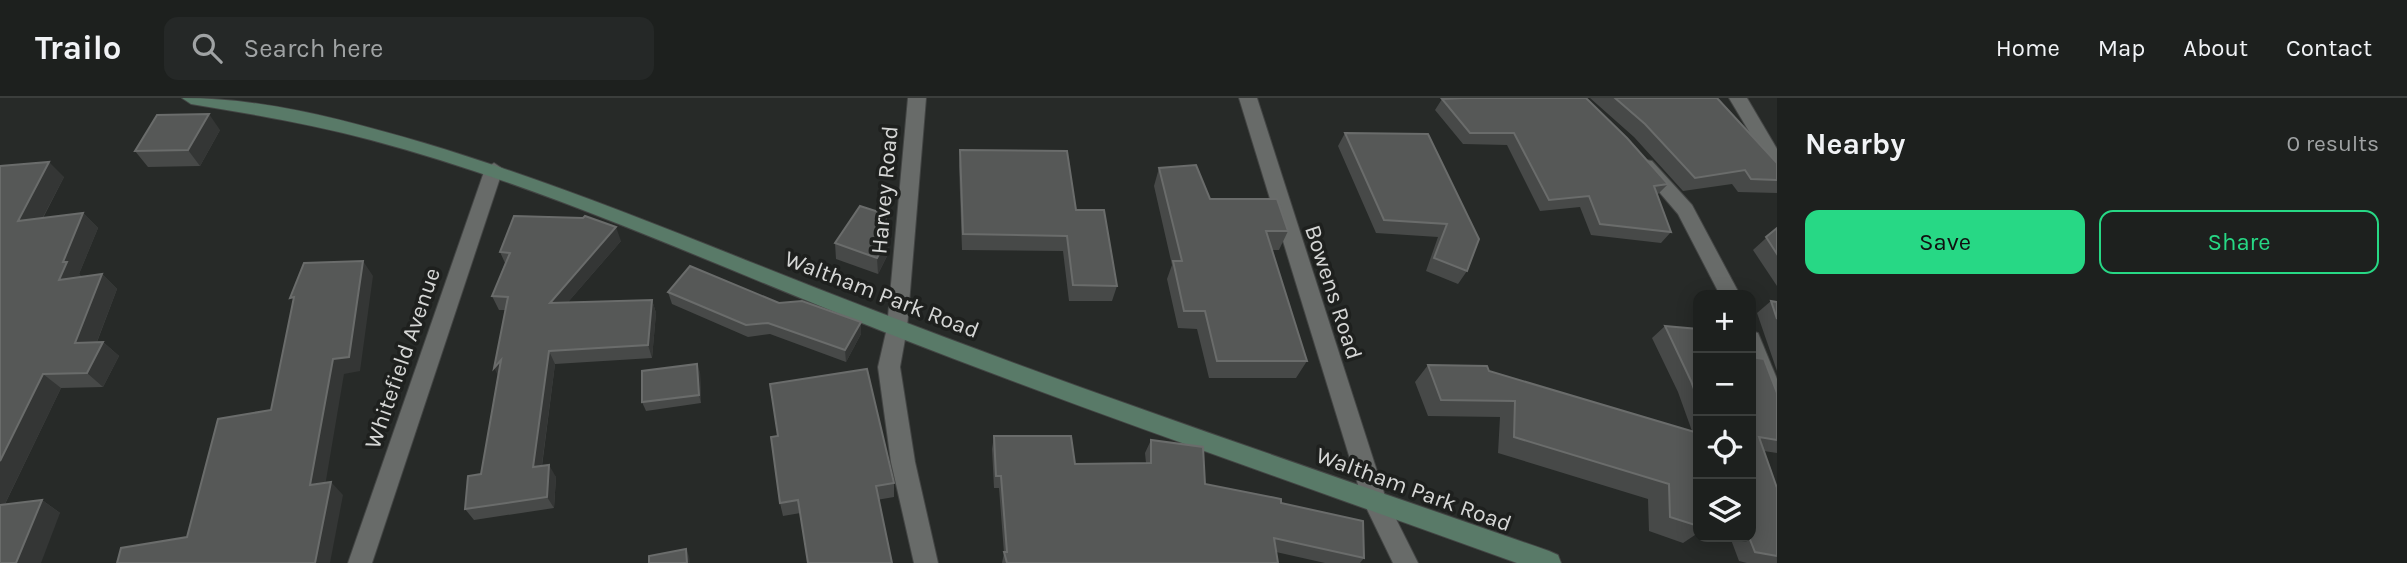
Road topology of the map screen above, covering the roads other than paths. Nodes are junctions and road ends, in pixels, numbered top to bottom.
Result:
1 (191, 98) edge
2 (917, 98) edge
3 (1248, 98) edge
4 (1738, 98) edge
5 (1635, 153) edge
6 (1777, 164) edge
7 (494, 169) junction
8 (1727, 290) edge
9 (897, 328) junction
10 (1756, 352) edge
11 (1777, 408) edge
12 (1376, 501) junction
13 (360, 563) edge
14 (926, 563) edge
15 (1406, 563) edge
16 (1549, 563) edge

1 - 7 main road, Waltham Park Road
2 - 9 street, Harvey Road
3 - 12 street, Bowens Road
4 - 6 street
5 - 8 street
7 - 9 main road, Waltham Park Road
7 - 13 street, Whitefield Avenue
9 - 12 main road, Waltham Park Road
9 - 14 street, Harvey Road
10 - 11 street
12 - 15 street, Bowens Road
12 - 16 main road, Waltham Park Road

